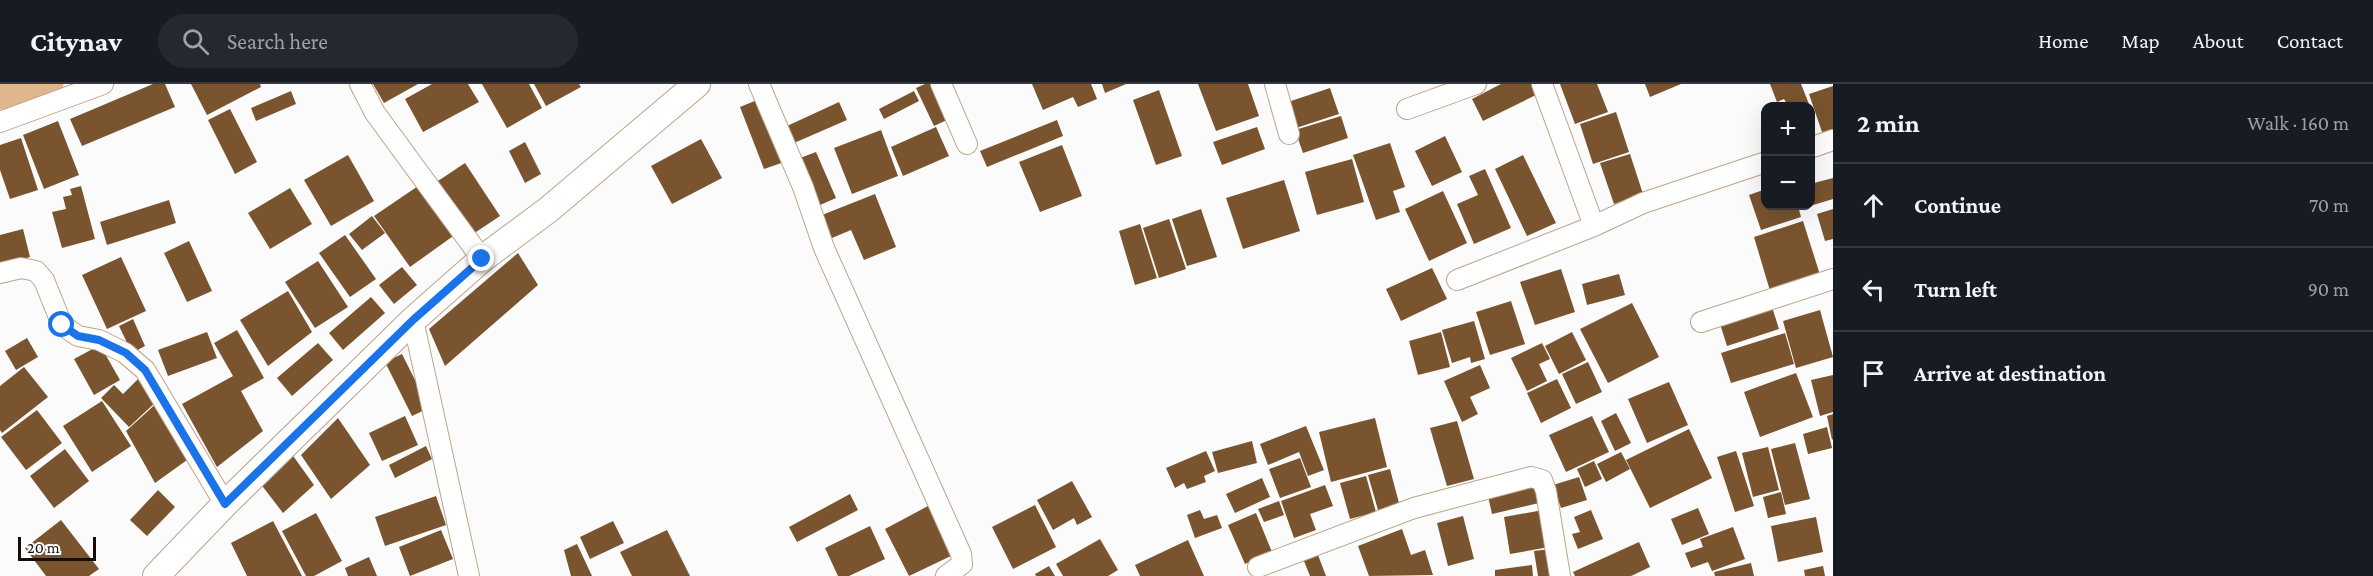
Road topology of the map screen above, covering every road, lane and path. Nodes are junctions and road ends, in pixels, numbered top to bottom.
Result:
1 (103, 84) edge
2 (360, 84) edge
3 (697, 84) edge
4 (759, 84) edge
5 (941, 84) edge
6 (1275, 84) edge
7 (1476, 84) edge
8 (1542, 84) edge
9 (1407, 109) dead end
10 (0, 122) edge
11 (1289, 134) dead end
12 (1833, 140) edge
13 (967, 144) dead end
14 (1815, 146) edge
15 (1761, 164) edge
16 (1594, 226) junction
17 (482, 259) junction
18 (0, 273) edge
19 (1833, 279) edge
20 (1457, 280) dead end
21 (413, 320) junction
22 (1701, 322) dead end
23 (225, 504) junction
24 (1258, 567) dead end
25 (156, 576) edge
26 (469, 576) edge
27 (946, 576) edge
28 (1560, 576) edge

1 - 10 street
2 - 17 street
3 - 17 street
4 - 27 street
5 - 13 street
6 - 11 street
7 - 9 street
8 - 16 street
12 - 14 street
15 - 16 street
16 - 20 street
17 - 21 street
18 - 23 street
19 - 22 street
21 - 23 street
21 - 26 street
23 - 25 street
24 - 28 street

